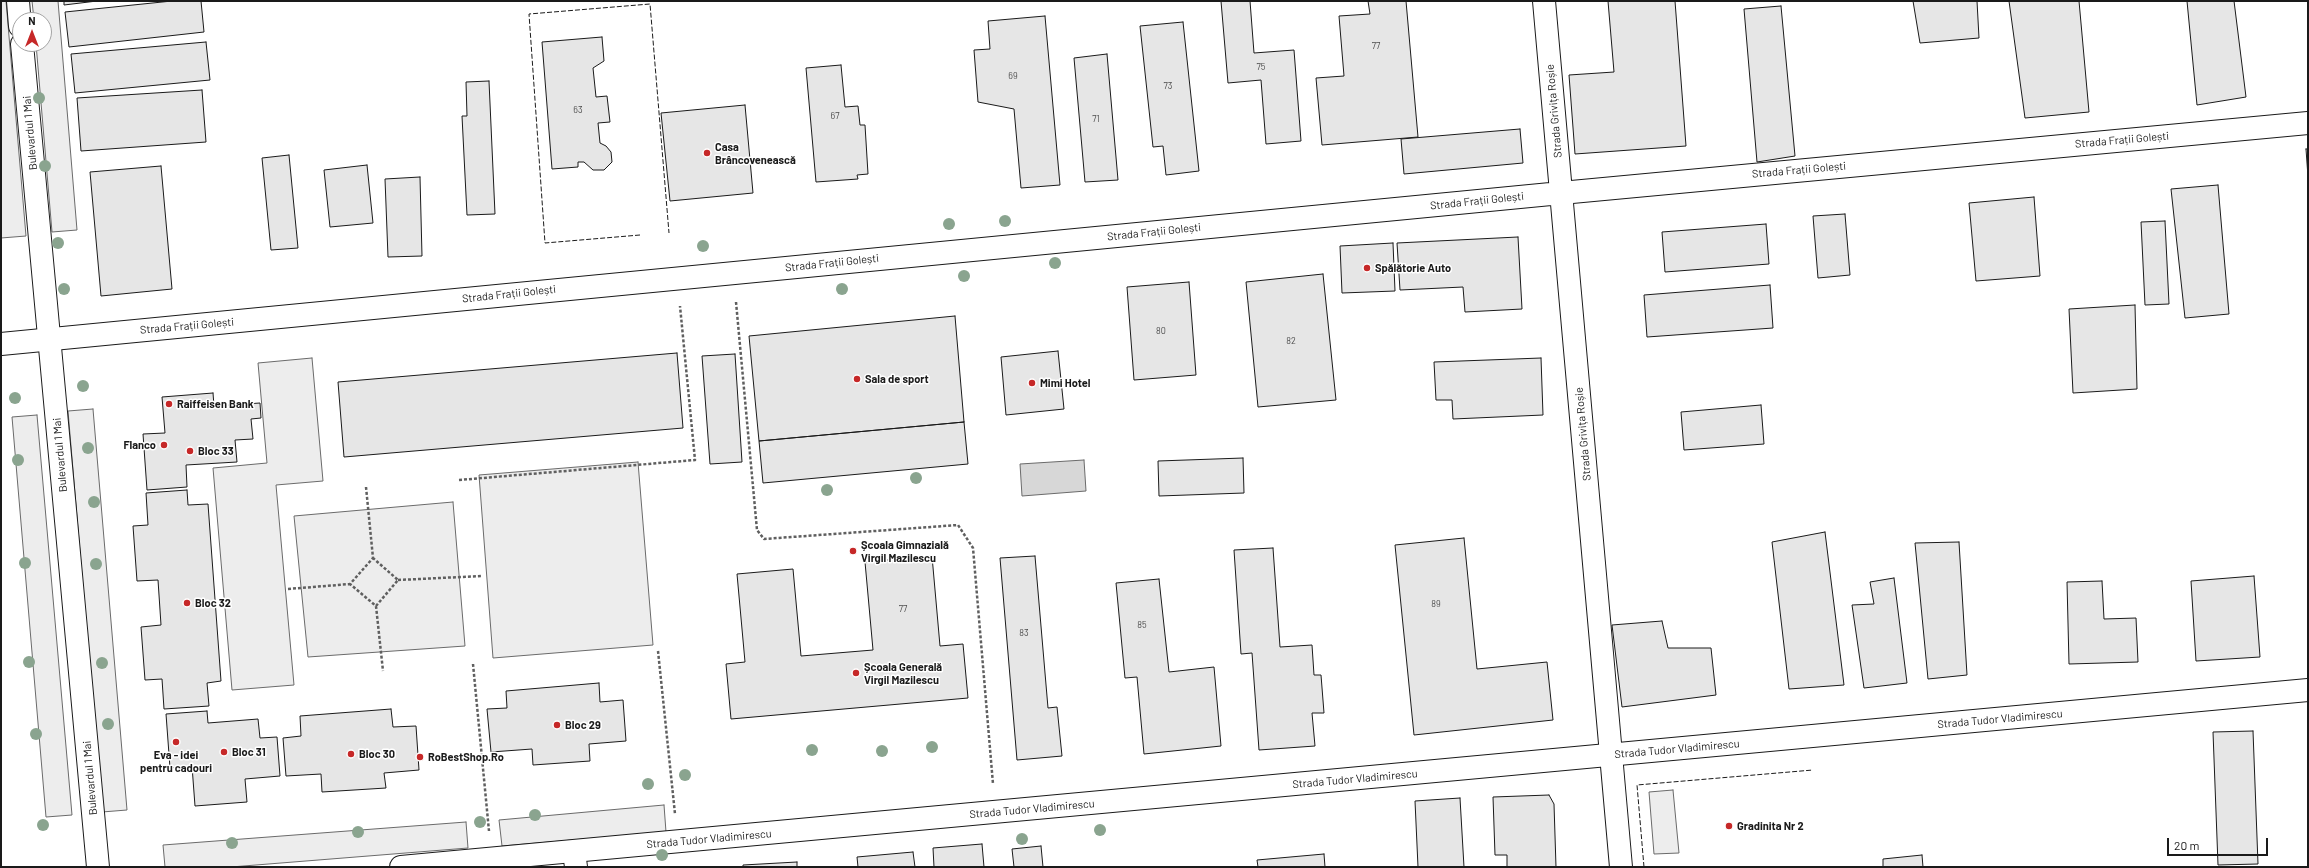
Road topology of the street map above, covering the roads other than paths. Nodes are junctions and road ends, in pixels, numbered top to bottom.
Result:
1 (18, 1) edge
2 (1544, 1) edge
3 (19, 12) edge
4 (23, 52) edge
5 (2308, 123) edge
6 (1561, 193) junction
7 (50, 339) junction
8 (1, 344) edge
9 (2308, 690) edge
10 (1612, 755) junction
11 (575, 860) edge
12 (98, 867) edge
13 (401, 867) edge
14 (1621, 867) edge

1 - 3 street
2 - 6 street, Strada Grivița Roșie
4 - 7 street, Bulevardul 1 Mai
5 - 6 street, Strada Frații Golești
6 - 7 street, Strada Frații Golești
6 - 10 street, Strada Grivița Roșie
7 - 8 street, Strada Frații Golești
7 - 12 street, Bulevardul 1 Mai
9 - 10 street, Strada Tudor Vladimirescu
10 - 11 street, Strada Tudor Vladimirescu
10 - 14 street, Strada Grivița Roșie
11 - 13 street, Strada Tudor Vladimirescu

